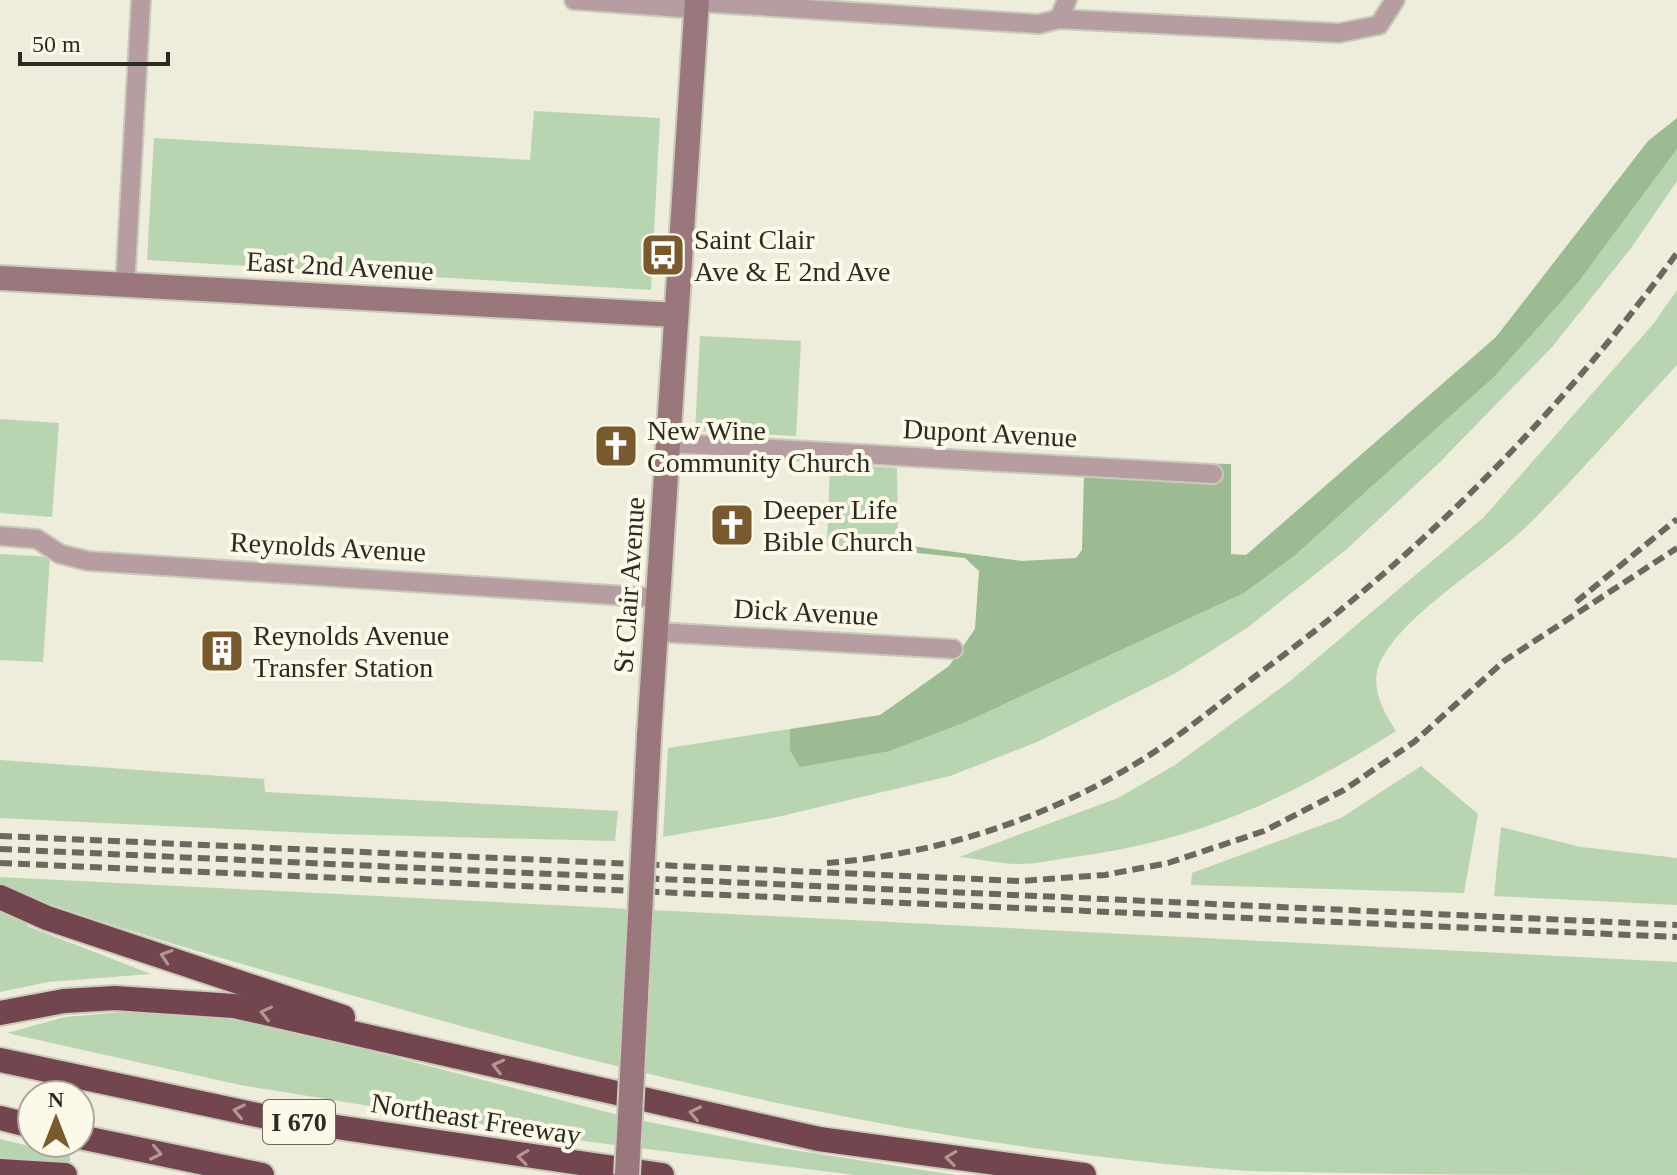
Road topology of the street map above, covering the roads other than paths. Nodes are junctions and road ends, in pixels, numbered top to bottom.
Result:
1 (141, 0) edge
2 (574, 0) edge
3 (1067, 0) edge
4 (1395, 0) edge
5 (697, 4) edge
6 (1059, 19) junction
7 (0, 278) edge
8 (125, 286) junction
9 (676, 315) junction
10 (668, 443) junction
11 (1213, 474) dead end
12 (0, 536) edge
13 (658, 598) junction
14 (656, 632) junction
15 (953, 649) dead end
16 (0, 897) edge
17 (0, 1013) edge
18 (451, 1055) junction
19 (0, 1060) edge
20 (96, 1140) edge
21 (0, 1171) edge
22 (65, 1175) edge
23 (262, 1175) edge
24 (627, 1175) edge
25 (662, 1175) edge
26 (1084, 1175) edge

1 - 8 street
2 - 5 street
3 - 6 street
4 - 6 street
5 - 6 street
5 - 9 street, St Clair Avenue
7 - 8 street, East 2nd Avenue
8 - 9 street, East 2nd Avenue
9 - 10 street, St Clair Avenue
10 - 11 street, Dupont Avenue
10 - 13 street, St Clair Avenue
12 - 13 street, Reynolds Avenue
13 - 14 street, St Clair Avenue
14 - 15 street, Dick Avenue
14 - 24 street, St Clair Avenue, bridge
18 -> 16 highway
18 -> 17 highway
26 -> 18 highway
25 -> 19 highway, Northeast Freeway / I 670
20 -> 23 highway
21 - 22 highway

